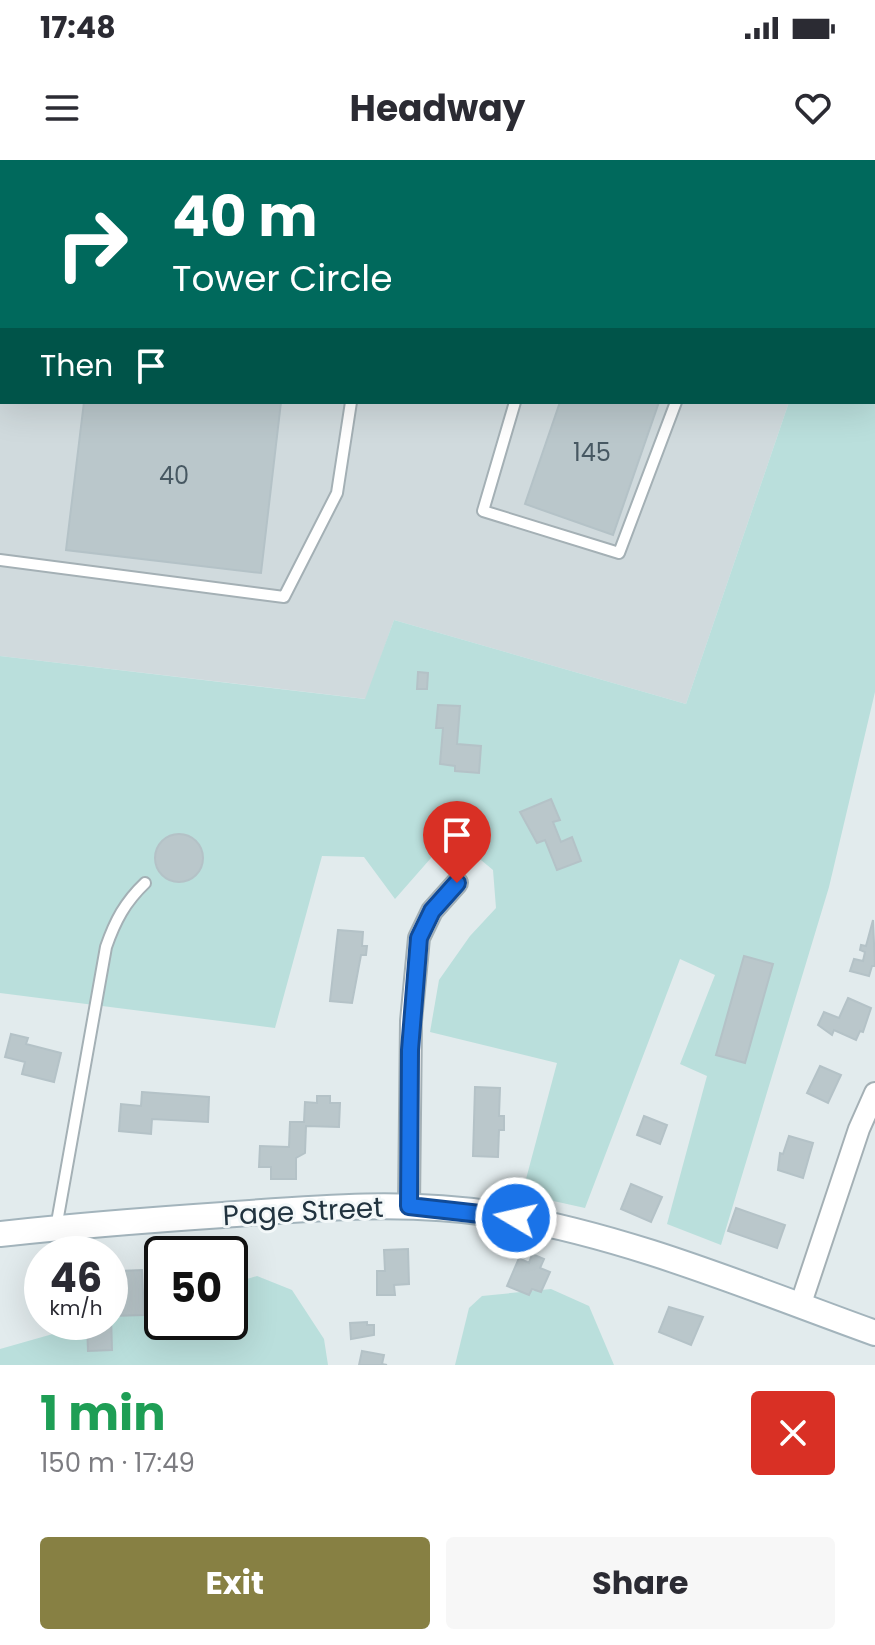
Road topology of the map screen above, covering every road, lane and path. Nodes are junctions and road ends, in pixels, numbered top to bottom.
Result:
1 (351, 404) edge
2 (514, 404) edge
3 (675, 404) edge
4 (0, 560) edge
5 (145, 883) dead end
6 (457, 883) dead end
7 (875, 1093) edge
8 (409, 1206) junction
9 (56, 1228) junction
10 (0, 1234) edge
11 (800, 1306) junction
12 (875, 1333) edge

1 - 4 lane
2 - 3 lane
5 - 9 lane
6 - 8 street
7 - 11 street
8 - 9 main road, Page Street
8 - 11 main road, Page Street
9 - 10 main road, Page Street
11 - 12 main road, Page Street

